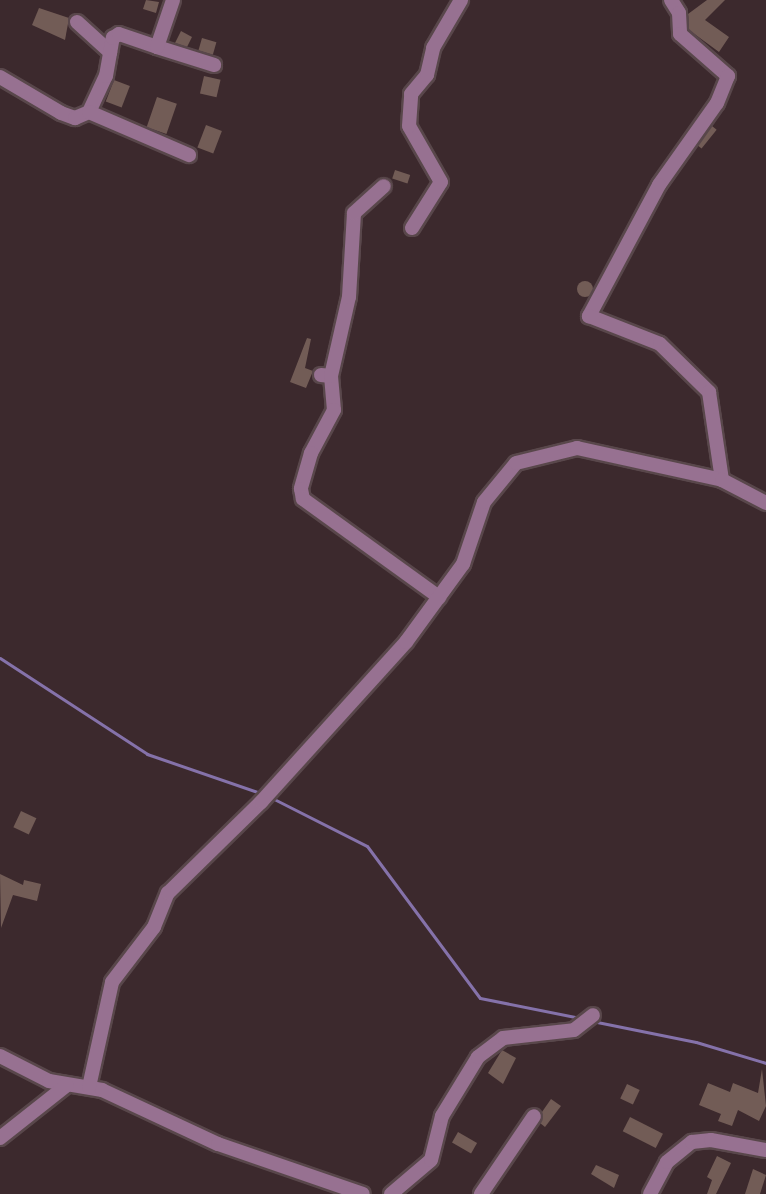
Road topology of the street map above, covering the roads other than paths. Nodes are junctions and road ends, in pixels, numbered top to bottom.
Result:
1 (173, 0) edge
2 (461, 0) edge
3 (670, 0) edge
4 (77, 22) dead end
5 (157, 47) junction
6 (110, 52) junction
7 (214, 65) dead end
8 (0, 77) edge
9 (89, 112) junction
10 (189, 155) dead end
11 (384, 186) dead end
12 (412, 228) dead end
13 (722, 480) junction
14 (766, 503) edge
15 (439, 597) junction
16 (593, 1015) dead end
17 (0, 1056) edge
18 (41, 1077) junction
19 (67, 1085) junction
20 (89, 1087) junction
21 (42, 1102) junction
22 (534, 1116) dead end
23 (0, 1138) edge
24 (766, 1150) edge
25 (363, 1194) edge
26 (391, 1194) edge
27 (481, 1194) edge
28 (650, 1194) edge

1 - 5 street
2 - 12 street
3 - 13 street
4 - 6 street
5 - 6 street
5 - 7 street
6 - 9 street
8 - 9 street
9 - 10 street
11 - 15 street
13 - 14 street
13 - 15 street
15 - 20 street
16 - 26 street
17 - 18 street
18 - 19 street
18 - 21 street
19 - 20 street
19 - 21 street
20 - 25 street
21 - 23 street
22 - 27 street
24 - 28 street

